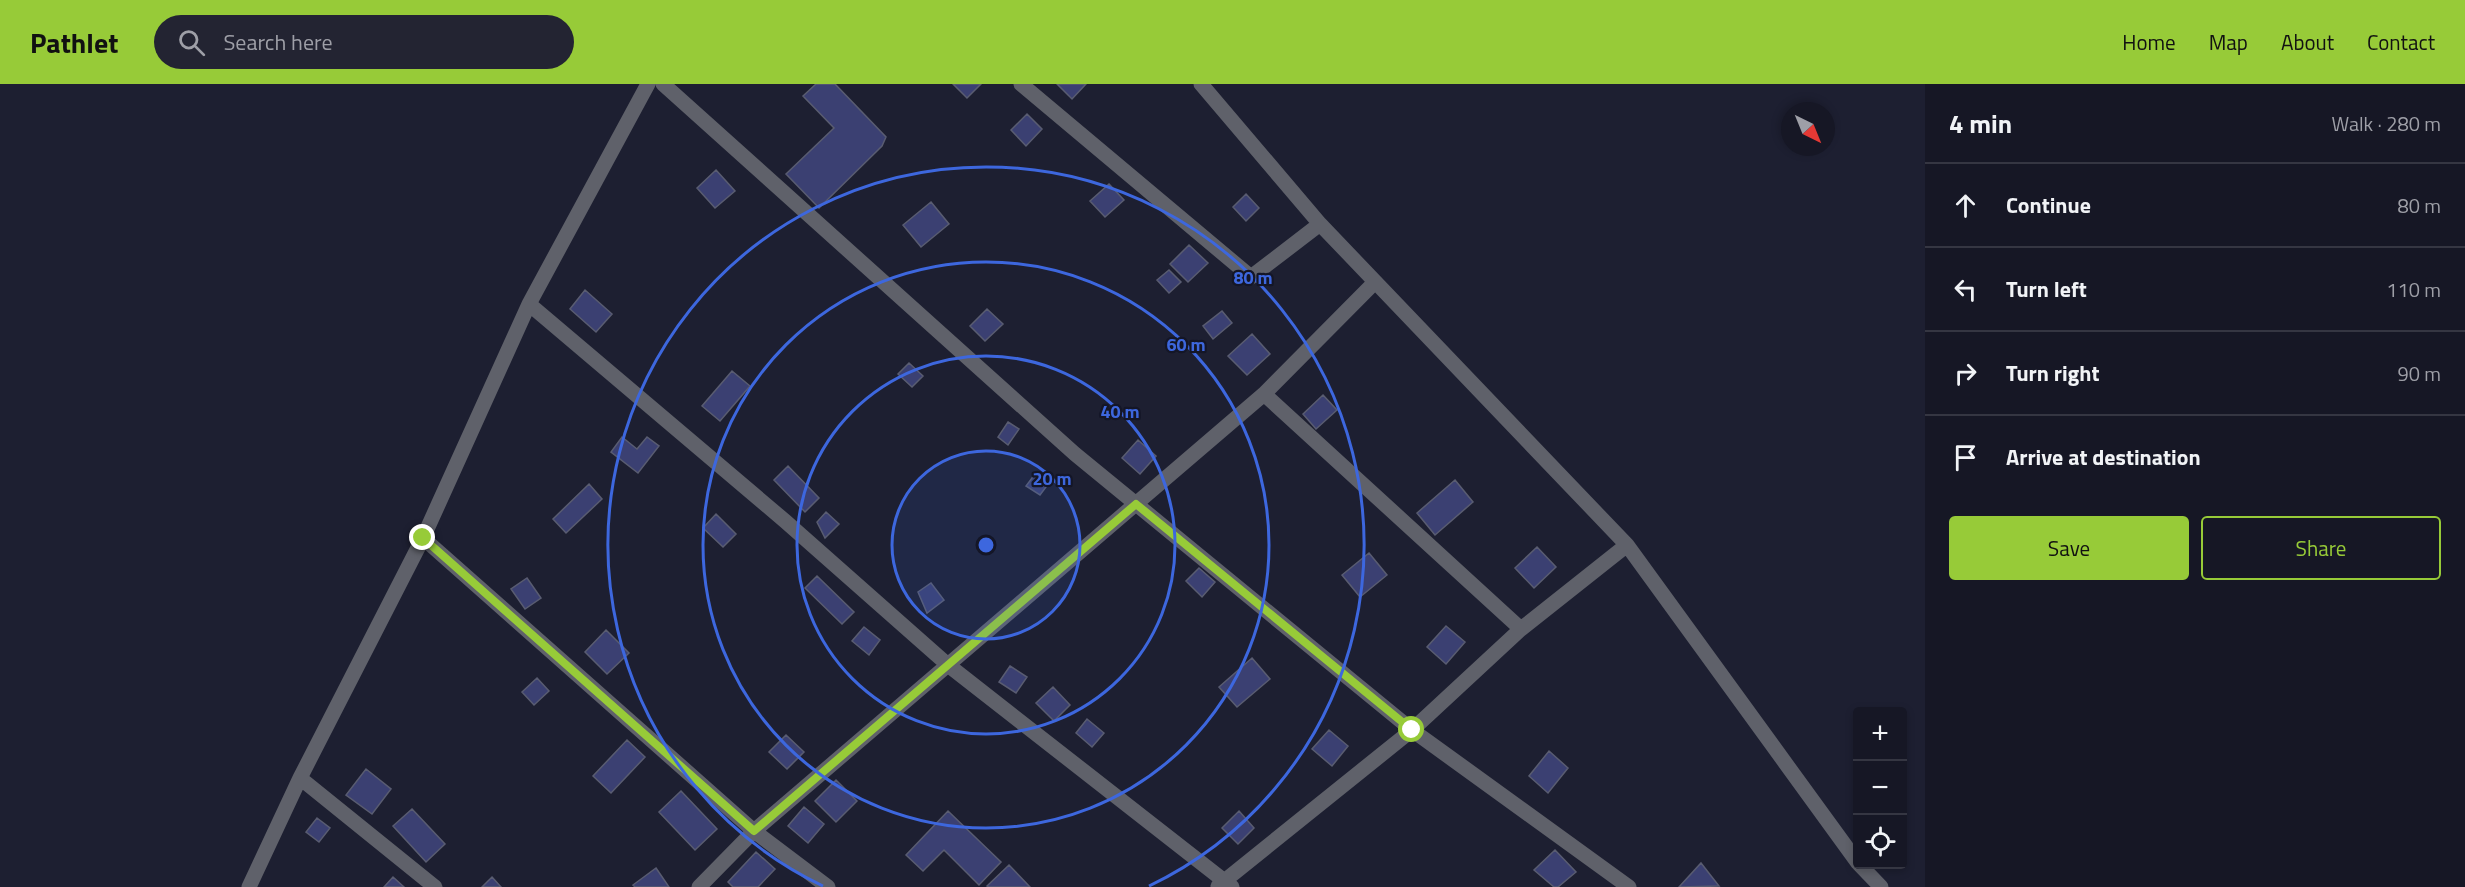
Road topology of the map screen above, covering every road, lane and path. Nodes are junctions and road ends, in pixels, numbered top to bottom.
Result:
1 (648, 84) edge
2 (663, 84) edge
3 (1021, 84) edge
4 (1201, 84) edge
5 (1320, 224) junction
6 (1375, 282) junction
7 (529, 304) junction
8 (1264, 394) junction
9 (1136, 504) junction
10 (423, 538) junction
11 (1627, 545) junction
12 (1521, 629) junction
13 (948, 665) junction
14 (1412, 730) junction
15 (300, 778) junction
16 (754, 831) junction
17 (1853, 857) edge
18 (1863, 869) edge
19 (1224, 885) edge
20 (249, 887) edge
21 (435, 887) edge
22 (699, 887) edge
23 (828, 887) edge
24 (1629, 887) edge
25 (1881, 887) edge

1 - 7 street
2 - 9 street
3 - 5 street
4 - 5 street
5 - 6 street
6 - 8 street
6 - 11 street
7 - 10 street
7 - 13 street
8 - 9 street
8 - 12 street
9 - 13 street
9 - 14 street
10 - 15 street
10 - 16 street
11 - 12 street
11 - 17 street
12 - 14 street
13 - 16 street
13 - 19 street
14 - 19 street
14 - 24 street
15 - 20 street
15 - 21 street
16 - 22 street
16 - 23 street
18 - 25 street

